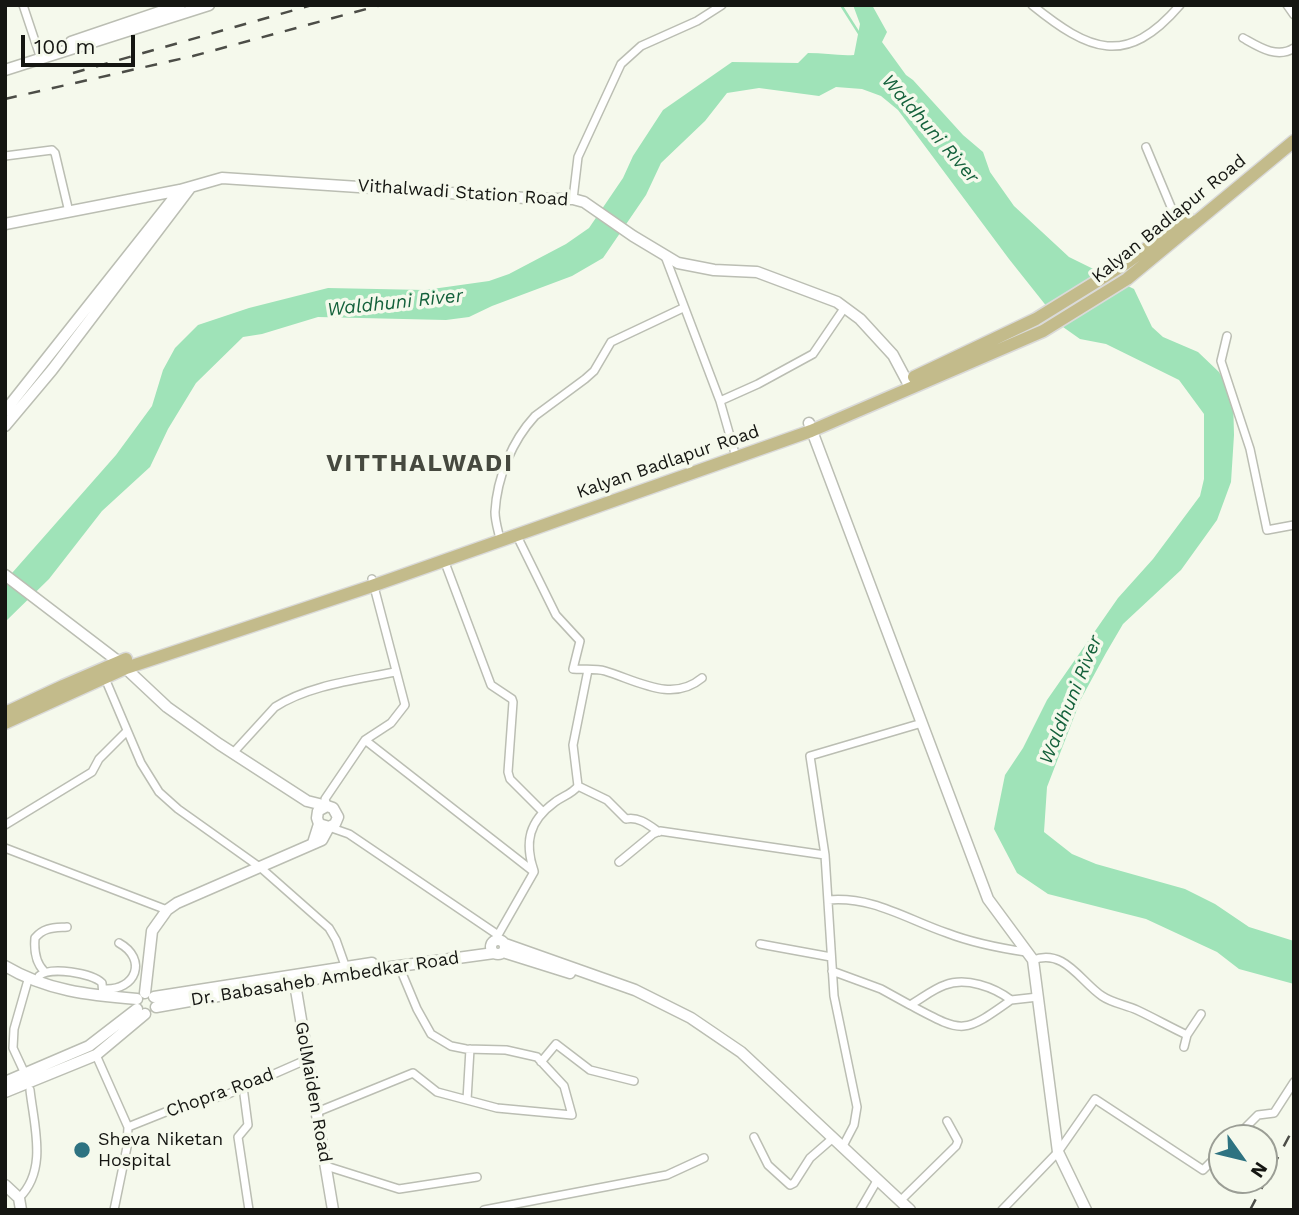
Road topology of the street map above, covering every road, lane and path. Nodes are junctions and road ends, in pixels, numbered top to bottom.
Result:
1 (23, 5) edge
2 (180, 5) edge
3 (209, 5) edge
4 (722, 5) edge
5 (1032, 5) edge
6 (1180, 5) edge
7 (1287, 5) edge
8 (1043, 9) edge
9 (1294, 15) edge
10 (1243, 38) dead end
11 (73, 45) junction
12 (1294, 48) edge
13 (40, 56) junction
14 (5, 63) edge
15 (5, 70) edge
16 (1294, 131) edge
17 (1294, 141) edge
18 (1146, 147) dead end
19 (5, 156) edge
20 (185, 189) junction
21 (578, 200) junction
22 (69, 212) junction
23 (5, 224) edge
24 (1180, 229) junction
25 (663, 253) junction
26 (845, 307) junction
27 (683, 308) junction
28 (1227, 336) dead end
29 (909, 384) junction
30 (720, 401) junction
31 (17, 404) junction
32 (5, 411) edge
33 (5, 426) edge
34 (810, 427) junction
35 (736, 454) junction
36 (1294, 525) edge
37 (516, 534) junction
38 (499, 536) junction
39 (444, 559) junction
40 (5, 575) edge
41 (372, 582) junction
42 (122, 665) junction
43 (588, 670) junction
44 (395, 671) junction
45 (103, 673) junction
46 (702, 678) dead end
47 (5, 713) edge
48 (5, 723) edge
49 (922, 723) junction
50 (127, 731) junction
51 (365, 740) junction
52 (233, 753) junction
53 (578, 786) junction
54 (307, 801) junction
55 (333, 810) junction
56 (543, 812) junction
57 (322, 822) junction
58 (5, 825) edge
59 (659, 832) junction
60 (349, 834) junction
61 (5, 848) edge
62 (825, 855) junction
63 (619, 862) dead end
64 (261, 868) junction
65 (534, 872) junction
66 (828, 900) junction
67 (167, 910) junction
68 (67, 927) dead end
69 (119, 943) dead end
70 (760, 944) dead end
71 (498, 945) junction
72 (1030, 956) junction
73 (831, 957) junction
74 (5, 966) edge
75 (399, 967) junction
76 (346, 970) junction
77 (44, 971) junction
78 (832, 971) junction
79 (294, 979) junction
80 (32, 981) junction
81 (104, 993) junction
82 (1038, 997) junction
83 (1011, 1000) junction
84 (146, 1003) junction
85 (910, 1005) junction
86 (1201, 1014) dead end
87 (1187, 1035) junction
88 (1184, 1047) dead end
89 (470, 1049) junction
90 (96, 1055) junction
91 (308, 1059) junction
92 (541, 1062) junction
93 (634, 1080) dead end
94 (5, 1082) edge
95 (28, 1082) junction
96 (1294, 1082) edge
97 (243, 1087) junction
98 (5, 1092) edge
99 (467, 1100) junction
100 (317, 1112) junction
101 (947, 1121) dead end
102 (1249, 1124) edge
103 (128, 1127) junction
104 (754, 1137) dead end
105 (831, 1140) junction
106 (843, 1146) junction
107 (1058, 1152) junction
108 (704, 1158) dead end
109 (1208, 1165) edge
110 (326, 1166) junction
111 (477, 1177) dead end
112 (876, 1182) junction
113 (5, 1185) edge
114 (19, 1198) junction
115 (900, 1205) edge
116 (21, 1210) edge
117 (114, 1210) edge
118 (249, 1210) edge
119 (333, 1210) edge
120 (484, 1210) edge
121 (860, 1210) edge
122 (910, 1210) edge
123 (1002, 1210) edge
124 (1086, 1210) edge

1 - 13 street
2 - 11 street
3 - 11 street
4 - 21 street
5 - 8 street
6 - 8 street
7 - 9 street
10 - 12 street
11 - 13 street
13 - 14 street
13 - 15 street
16 - 24 main road, Kalyan Badlapur Road
17 - 24 main road, Kalyan Badlapur Road
18 - 24 street
19 - 22 street
20 - 21 street, Vithalwadi Station Road
20 - 22 street, Vithalwadi Station Road
20 - 31 street
21 - 25 street, Vithalwadi Station Road
22 - 23 street, Vithalwadi Station Road
24 - 29 main road, Kalyan Badlapur Road
24 - 29 main road, Kalyan Badlapur Road
25 - 26 street, Vithalwadi Station Road
25 - 27 street
26 - 29 street, Vithalwadi Station Road
26 - 30 street
27 - 30 street
27 - 38 street
28 - 36 street
29 - 34 main road, Kalyan Badlapur Road
30 - 35 street
31 - 32 street
31 - 33 street
34 - 35 main road, Kalyan Badlapur Road
34 - 49 street
35 - 37 main road, Kalyan Badlapur Road
35 - 38 main road, Kalyan Badlapur Road
37 - 38 main road, Kalyan Badlapur Road
37 - 43 street
38 - 39 main road, Kalyan Badlapur Road
38 - 41 main road, Kalyan Badlapur Road
39 - 41 main road, Kalyan Badlapur Road
39 - 56 street
40 - 42 street
41 - 42 main road, Kalyan Badlapur Road
41 - 44 street
42 - 45 main road, Kalyan Badlapur Road
42 - 52 street
43 - 46 street
43 - 53 street
44 - 51 street
44 - 52 street
45 - 47 main road, Kalyan Badlapur Road
45 - 48 main road, Kalyan Badlapur Road
45 - 50 street
49 - 62 street
49 - 72 street
50 - 58 street
50 - 64 street
51 - 55 street
51 - 65 street
52 - 54 street
53 - 56 street
53 - 59 street
54 - 55 street
54 - 57 street
55 - 57 street
55 - 57 street
55 - 60 street
56 - 65 street
57 - 60 street
57 - 64 street
59 - 62 street
59 - 63 street
60 - 71 street
61 - 67 street
62 - 66 street
64 - 67 street
64 - 76 street
65 - 71 street
66 - 72 street
66 - 73 street
67 - 84 street
68 - 77 street
69 - 81 street
70 - 73 street
71 - 75 street, Dr. Babasaheb Ambedkar Road
71 - 76 street, Dr. Babasaheb Ambedkar Road
71 - 105 street, Dr. Babasaheb Ambedkar Road
72 - 82 street
72 - 87 street
73 - 78 street
74 - 80 street
75 - 76 street, Dr. Babasaheb Ambedkar Road
75 - 89 street
76 - 79 street, Dr. Babasaheb Ambedkar Road
77 - 80 street
77 - 81 street
78 - 85 street
78 - 106 street
79 - 84 street, Dr. Babasaheb Ambedkar Road
79 - 91 street, GolMaiden Road
80 - 81 street
80 - 95 street
81 - 84 street
82 - 83 street
82 - 107 street
83 - 85 street
83 - 85 street
84 - 90 street
84 - 95 street
86 - 87 street
87 - 88 street
89 - 92 street
89 - 99 street
90 - 95 street
90 - 103 street
91 - 97 street, Chopra Road
91 - 100 street, GolMaiden Road
92 - 93 street
92 - 99 street
94 - 95 street
95 - 98 street
95 - 114 street
96 - 102 street
97 - 103 street, Chopra Road
97 - 118 street
99 - 100 street
100 - 110 street, GolMaiden Road
101 - 115 street
103 - 117 street
104 - 105 street
105 - 106 street, Dr. Babasaheb Ambedkar Road
105 - 112 street, Dr. Babasaheb Ambedkar Road
106 - 112 street, Dr. Babasaheb Ambedkar Road
107 - 109 street
107 - 123 street
107 - 124 street
108 - 120 street
110 - 111 street
110 - 119 street, GolMaiden Road
112 - 115 street, Dr. Babasaheb Ambedkar Road
112 - 121 street
113 - 114 street
114 - 116 street
115 - 122 street, Dr. Babasaheb Ambedkar Road

